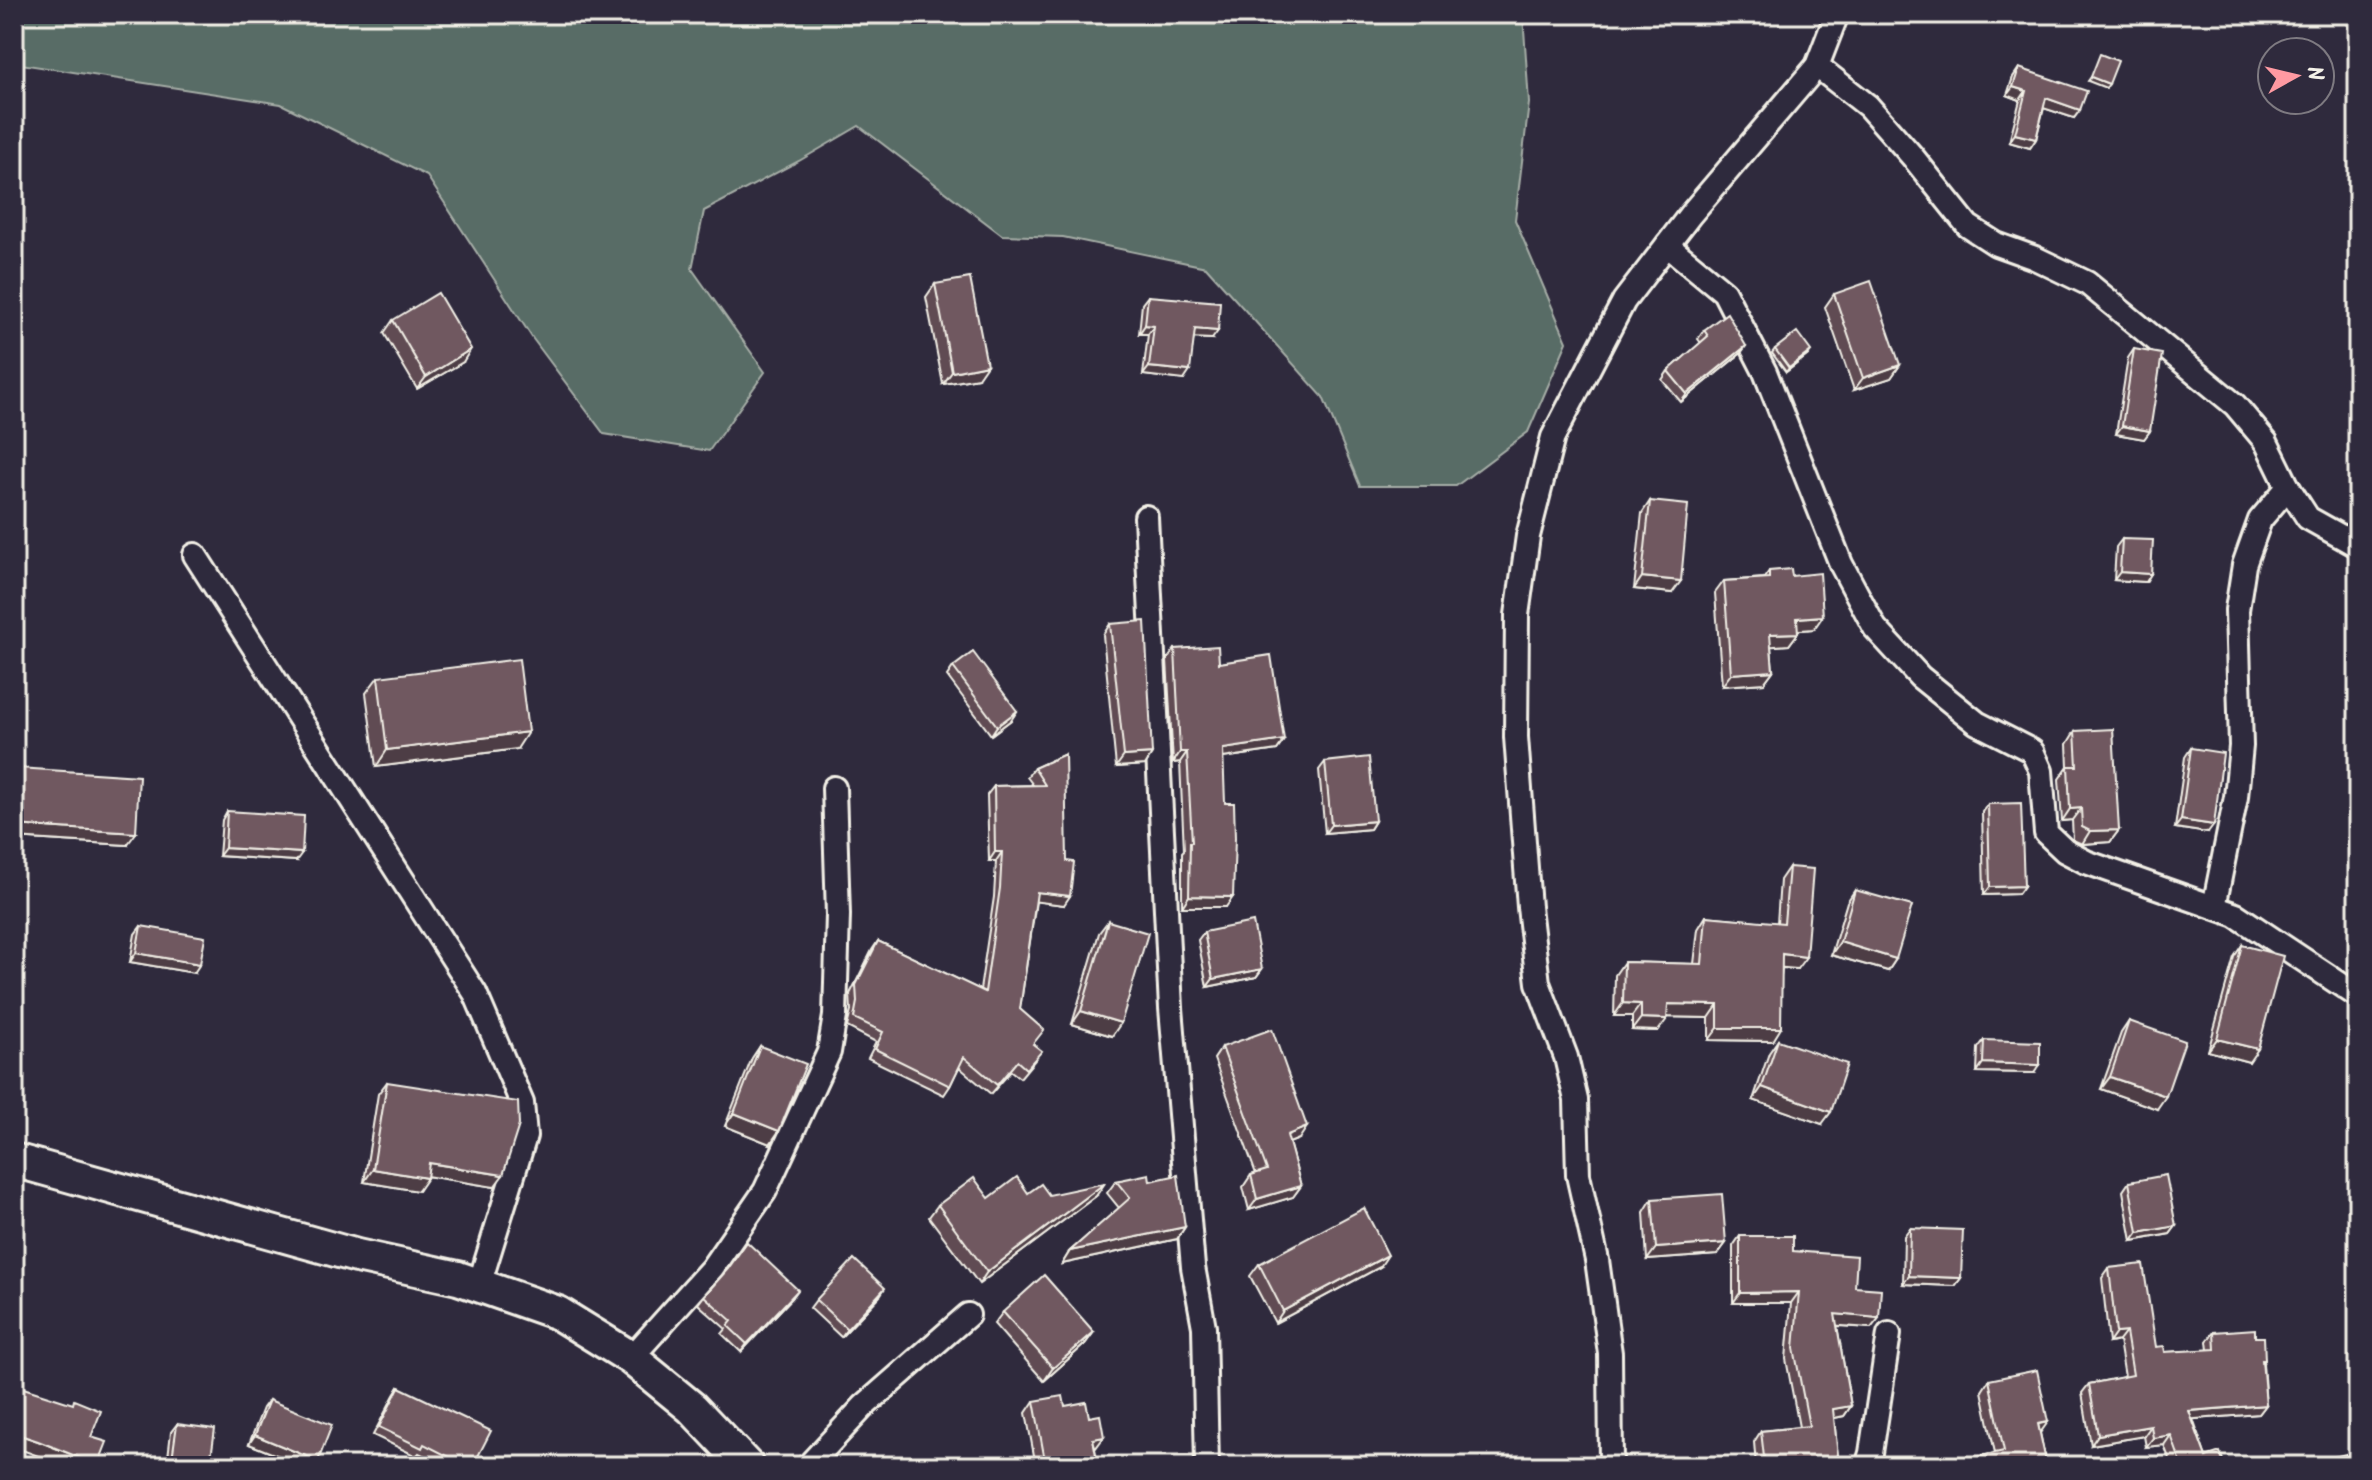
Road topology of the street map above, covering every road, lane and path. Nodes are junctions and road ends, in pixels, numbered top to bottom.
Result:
1 (1837, 14) edge
2 (1817, 66) junction
3 (1667, 245) junction
4 (2288, 487) junction
5 (1146, 517) dead end
6 (2358, 546) edge
7 (195, 555) dead end
8 (834, 788) dead end
9 (2214, 907) junction
10 (2358, 996) edge
11 (14, 1160) edge
12 (479, 1285) junction
13 (968, 1315) dead end
14 (1889, 1334) dead end
15 (631, 1358) junction
16 (747, 1466) edge
17 (808, 1466) edge
18 (1207, 1466) edge
19 (1611, 1466) edge
20 (1867, 1466) edge

1 - 2 street
2 - 3 street
2 - 4 street
3 - 9 street
3 - 19 street
4 - 6 street
4 - 9 street
5 - 18 street
7 - 12 street
8 - 15 street
9 - 10 street
11 - 12 main road
12 - 15 main road
13 - 17 street
14 - 20 street
15 - 16 main road

